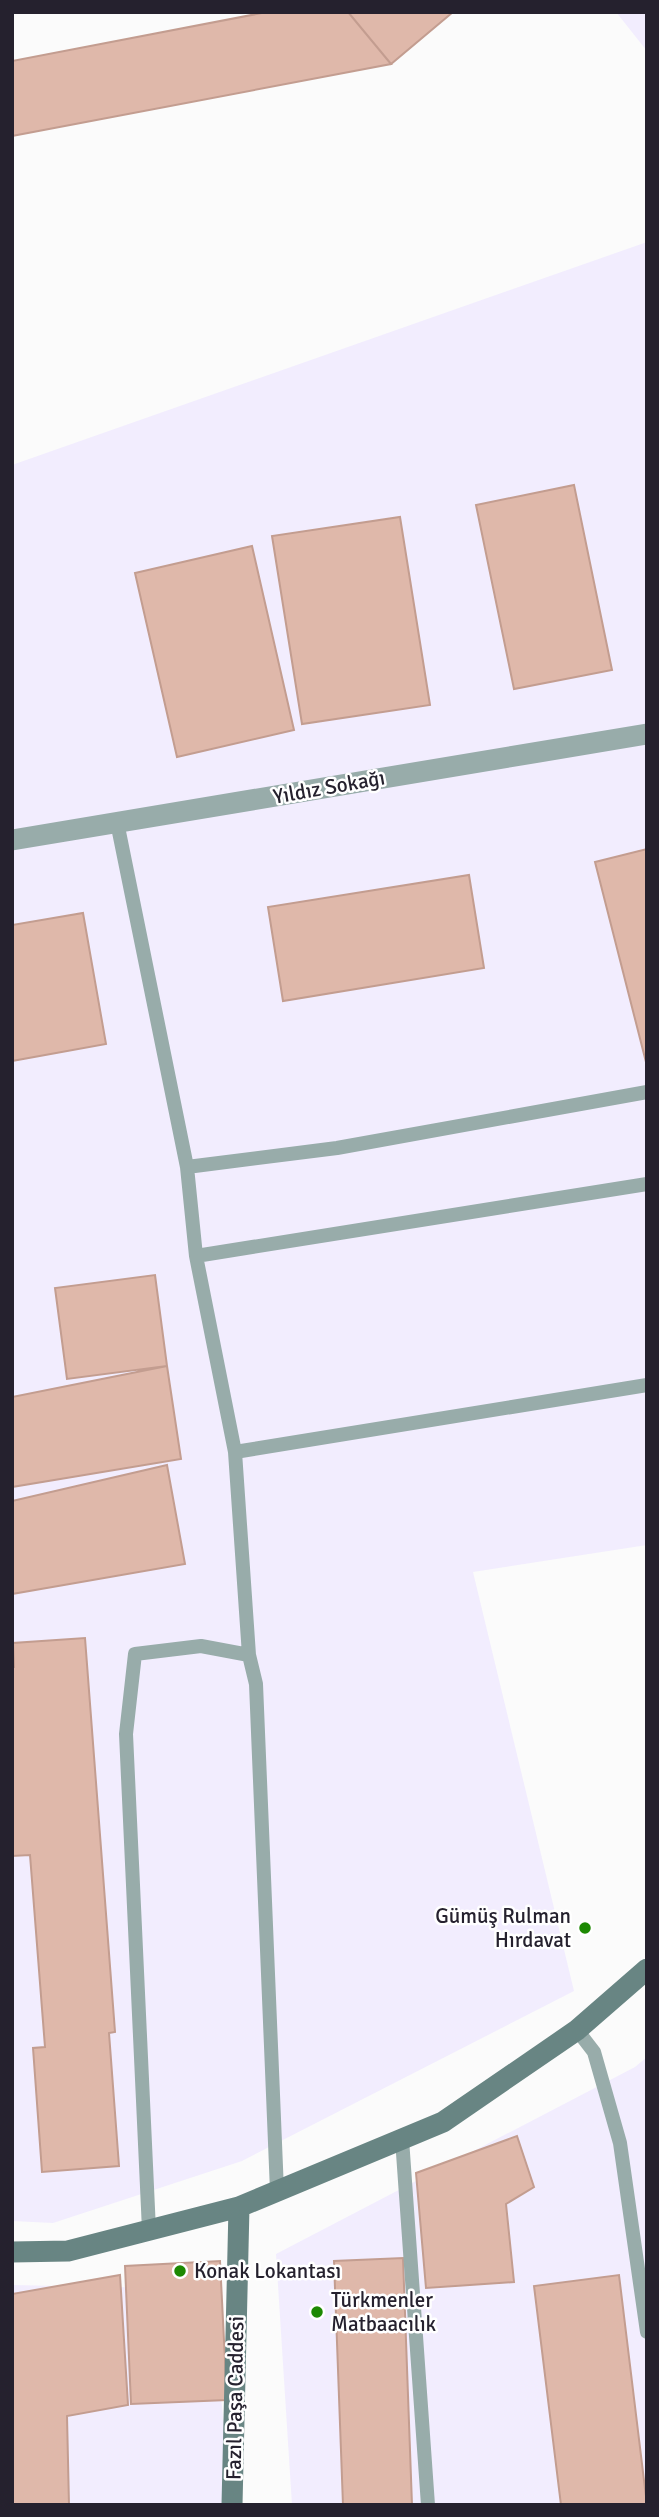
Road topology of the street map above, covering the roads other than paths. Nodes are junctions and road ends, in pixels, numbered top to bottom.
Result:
1 (647, 734) edge
2 (117, 822) junction
3 (12, 840) edge
4 (647, 1092) edge
5 (187, 1167) junction
6 (647, 1184) edge
7 (196, 1256) junction
8 (647, 1385) edge
9 (235, 1452) junction
10 (249, 1655) junction
11 (647, 1969) edge
12 (577, 2030) junction
13 (402, 2139) junction
14 (277, 2191) junction
15 (239, 2207) junction
16 (149, 2230) junction
17 (12, 2252) edge
18 (647, 2332) edge
19 (232, 2505) edge
20 (428, 2505) edge

1 - 2 street, Yıldız Sokağı
2 - 3 street, Yıldız Sokağı
2 - 5 lane
4 - 5 lane
5 - 7 lane
6 - 7 lane
7 - 9 lane
8 - 9 lane
9 - 10 lane
10 - 14 lane
10 - 16 lane
11 - 12 main road
12 - 13 main road
12 - 18 lane
13 - 14 main road
13 - 20 lane
14 - 15 main road
15 - 16 main road
15 - 19 main road, Fazıl Paşa Caddesi
16 - 17 main road

